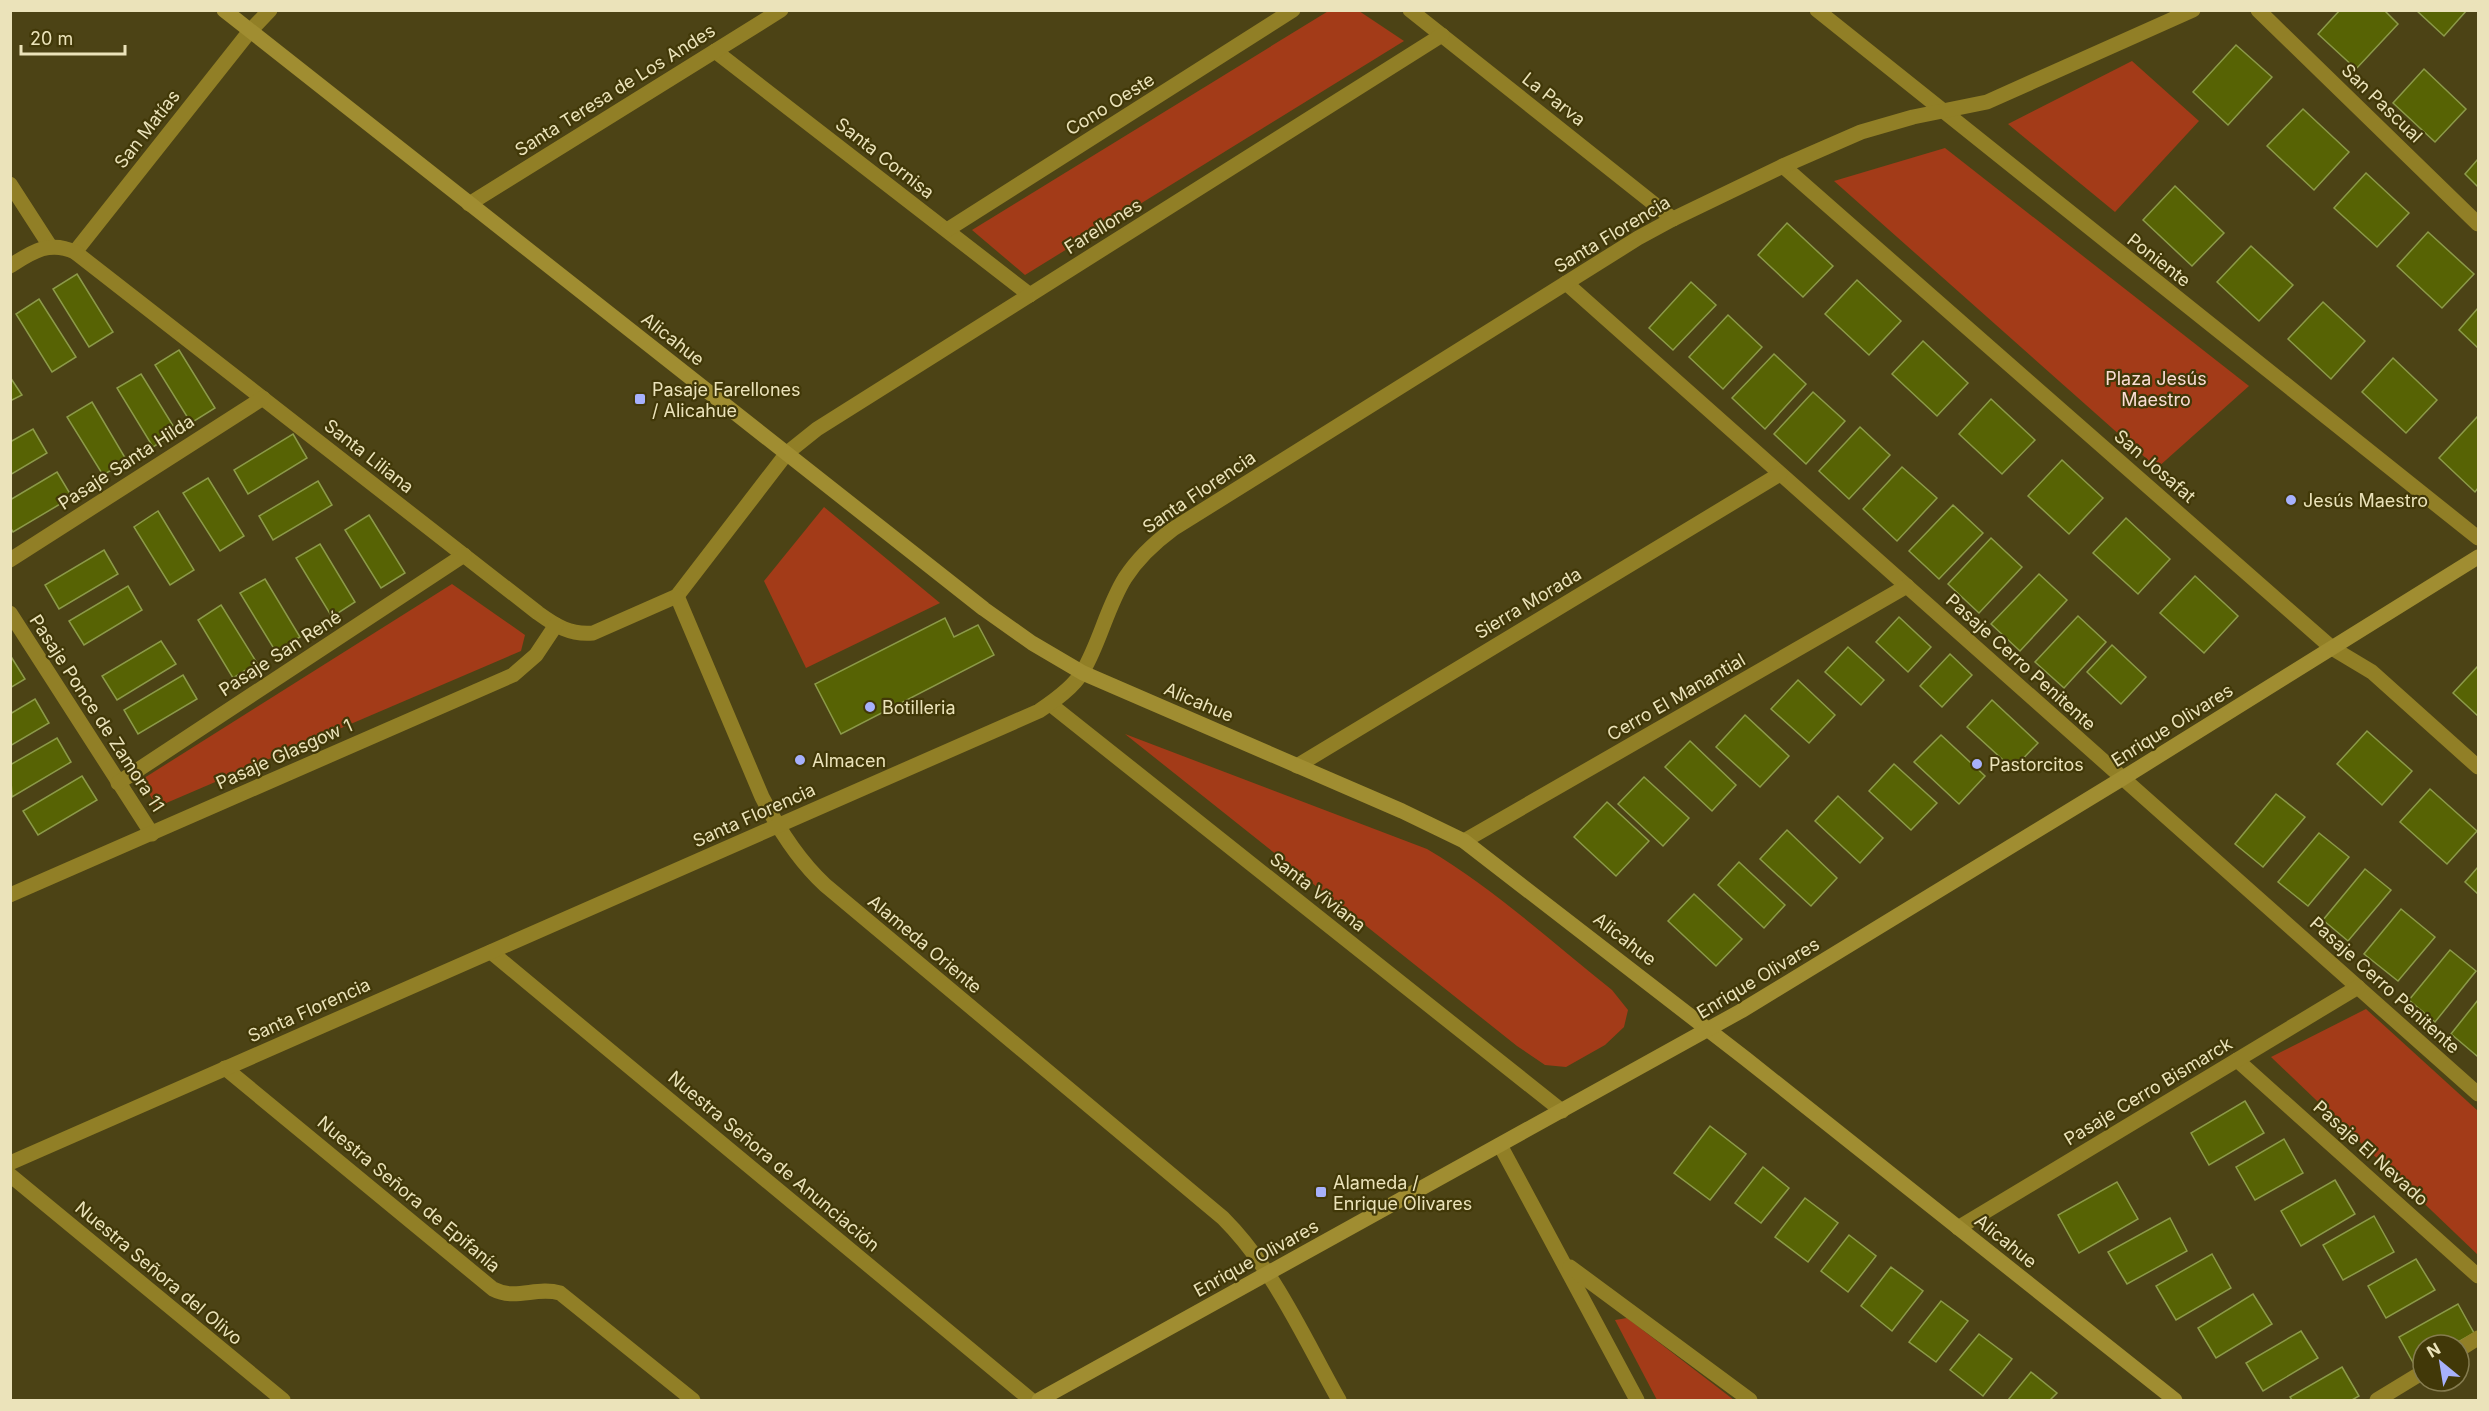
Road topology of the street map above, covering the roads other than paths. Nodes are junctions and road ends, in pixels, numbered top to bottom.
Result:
1 (224, 10) edge
2 (270, 10) edge
3 (781, 10) edge
4 (1293, 10) edge
5 (1410, 10) edge
6 (1817, 10) edge
7 (2193, 10) edge
8 (2258, 10) edge
9 (250, 31) junction
10 (1442, 35) junction
11 (715, 51) junction
12 (1941, 111) junction
13 (1783, 166) junction
14 (10, 184) edge
15 (469, 204) junction
16 (1673, 219) junction
17 (2478, 224) edge
18 (947, 230) junction
19 (50, 246) junction
20 (75, 252) junction
21 (10, 266) edge
22 (1566, 283) junction
23 (1030, 295) junction
24 (263, 398) junction
25 (787, 453) junction
26 (1780, 474) junction
27 (2478, 538) edge
28 (464, 555) junction
29 (2478, 557) edge
30 (10, 560) edge
31 (1907, 586) junction
32 (677, 596) junction
33 (10, 613) edge
34 (555, 626) junction
35 (2332, 648) junction
36 (1083, 673) junction
37 (1050, 704) junction
38 (1297, 766) junction
39 (2478, 767) edge
40 (2123, 778) junction
41 (118, 783) junction
42 (777, 827) junction
43 (152, 834) junction
44 (1464, 841) junction
45 (10, 895) edge
46 (491, 952) junction
47 (2358, 987) junction
48 (1709, 1030) junction
49 (2237, 1060) junction
50 (225, 1068) junction
51 (2478, 1094) edge
52 (1562, 1111) junction
53 (1500, 1145) junction
54 (10, 1163) edge
55 (10, 1175) edge
56 (1958, 1228) junction
57 (1565, 1263) junction
58 (1269, 1274) junction
59 (2478, 1276) edge
60 (2411, 1380) edge
61 (283, 1401) edge
62 (693, 1401) edge
63 (1031, 1401) edge
64 (1039, 1401) edge
65 (1339, 1401) edge
66 (1637, 1401) edge
67 (1750, 1401) edge
68 (2175, 1401) edge
69 (2377, 1401) edge

1 - 9 street, Alicahue
2 - 9 street, San Matías
3 - 11 street, Santa Teresa de Los Andes
4 - 18 street, Cono Oeste
5 - 10 street, La Parva
6 - 12 street, Poniente
7 - 12 street, Santa Florencia
8 - 17 street, San Pascual
9 - 15 street, Alicahue
9 - 20 street, San Matías
10 - 16 street, La Parva
10 - 23 street, Farellones
11 - 15 street, Santa Teresa de Los Andes
11 - 18 street, Santa Cornisa
12 - 13 street, Santa Florencia
12 - 27 street, Poniente
13 - 16 street, Santa Florencia
13 - 35 street, San Josafat
14 - 19 street
15 - 25 street, Alicahue
16 - 22 street, Santa Florencia
18 - 23 street, Santa Cornisa
19 - 20 street, Santa Liliana
19 - 21 street
20 - 24 street, Santa Liliana
22 - 26 street, Pasaje Cerro Penitente
22 - 36 street, Santa Florencia
23 - 25 street, Farellones
24 - 28 street, Santa Liliana
24 - 30 street, Pasaje Santa Hilda
25 - 32 street
25 - 36 street, Alicahue
26 - 31 street, Pasaje Cerro Penitente
26 - 38 street, Sierra Morada
28 - 34 street, Santa Liliana
28 - 41 street, Pasaje San René
29 - 35 street, Enrique Olivares
31 - 40 street, Pasaje Cerro Penitente
31 - 44 street, Cerro El Manantial
32 - 34 street, Santa Liliana
32 - 42 street, Alameda Oriente
33 - 41 street, Pasaje Ponce de Zamora 11
34 - 43 street, Pasaje Glasgow 1
35 - 39 street, San Josafat
35 - 40 street, Enrique Olivares
36 - 37 street, Santa Florencia
36 - 38 street, Alicahue
37 - 42 street, Santa Florencia
37 - 52 street, Santa Viviana
38 - 44 street, Alicahue
40 - 47 street, Pasaje Cerro Penitente
40 - 48 street, Enrique Olivares
41 - 43 street, Pasaje Ponce de Zamora 11
42 - 46 street, Santa Florencia
42 - 58 street, Alameda Oriente
43 - 45 street, Pasaje Glasgow 1
44 - 48 street, Alicahue
46 - 50 street, Santa Florencia
46 - 63 street, Nuestra Señora de Anunciación
47 - 49 street, Pasaje Cerro Bismarck
47 - 51 street, Pasaje Cerro Penitente
48 - 52 street, Enrique Olivares
48 - 56 street, Alicahue
49 - 56 street, Pasaje Cerro Bismarck
49 - 59 street, Pasaje El Nevado
50 - 54 street, Santa Florencia
50 - 62 street, Nuestra Señora de Epifanía
52 - 53 street, Enrique Olivares
53 - 57 street
53 - 58 street, Enrique Olivares
55 - 61 street, Nuestra Señora del Olivo
56 - 68 street, Alicahue
57 - 66 street
57 - 67 street
58 - 64 street, Enrique Olivares
58 - 65 street, Alameda Oriente
60 - 69 street

